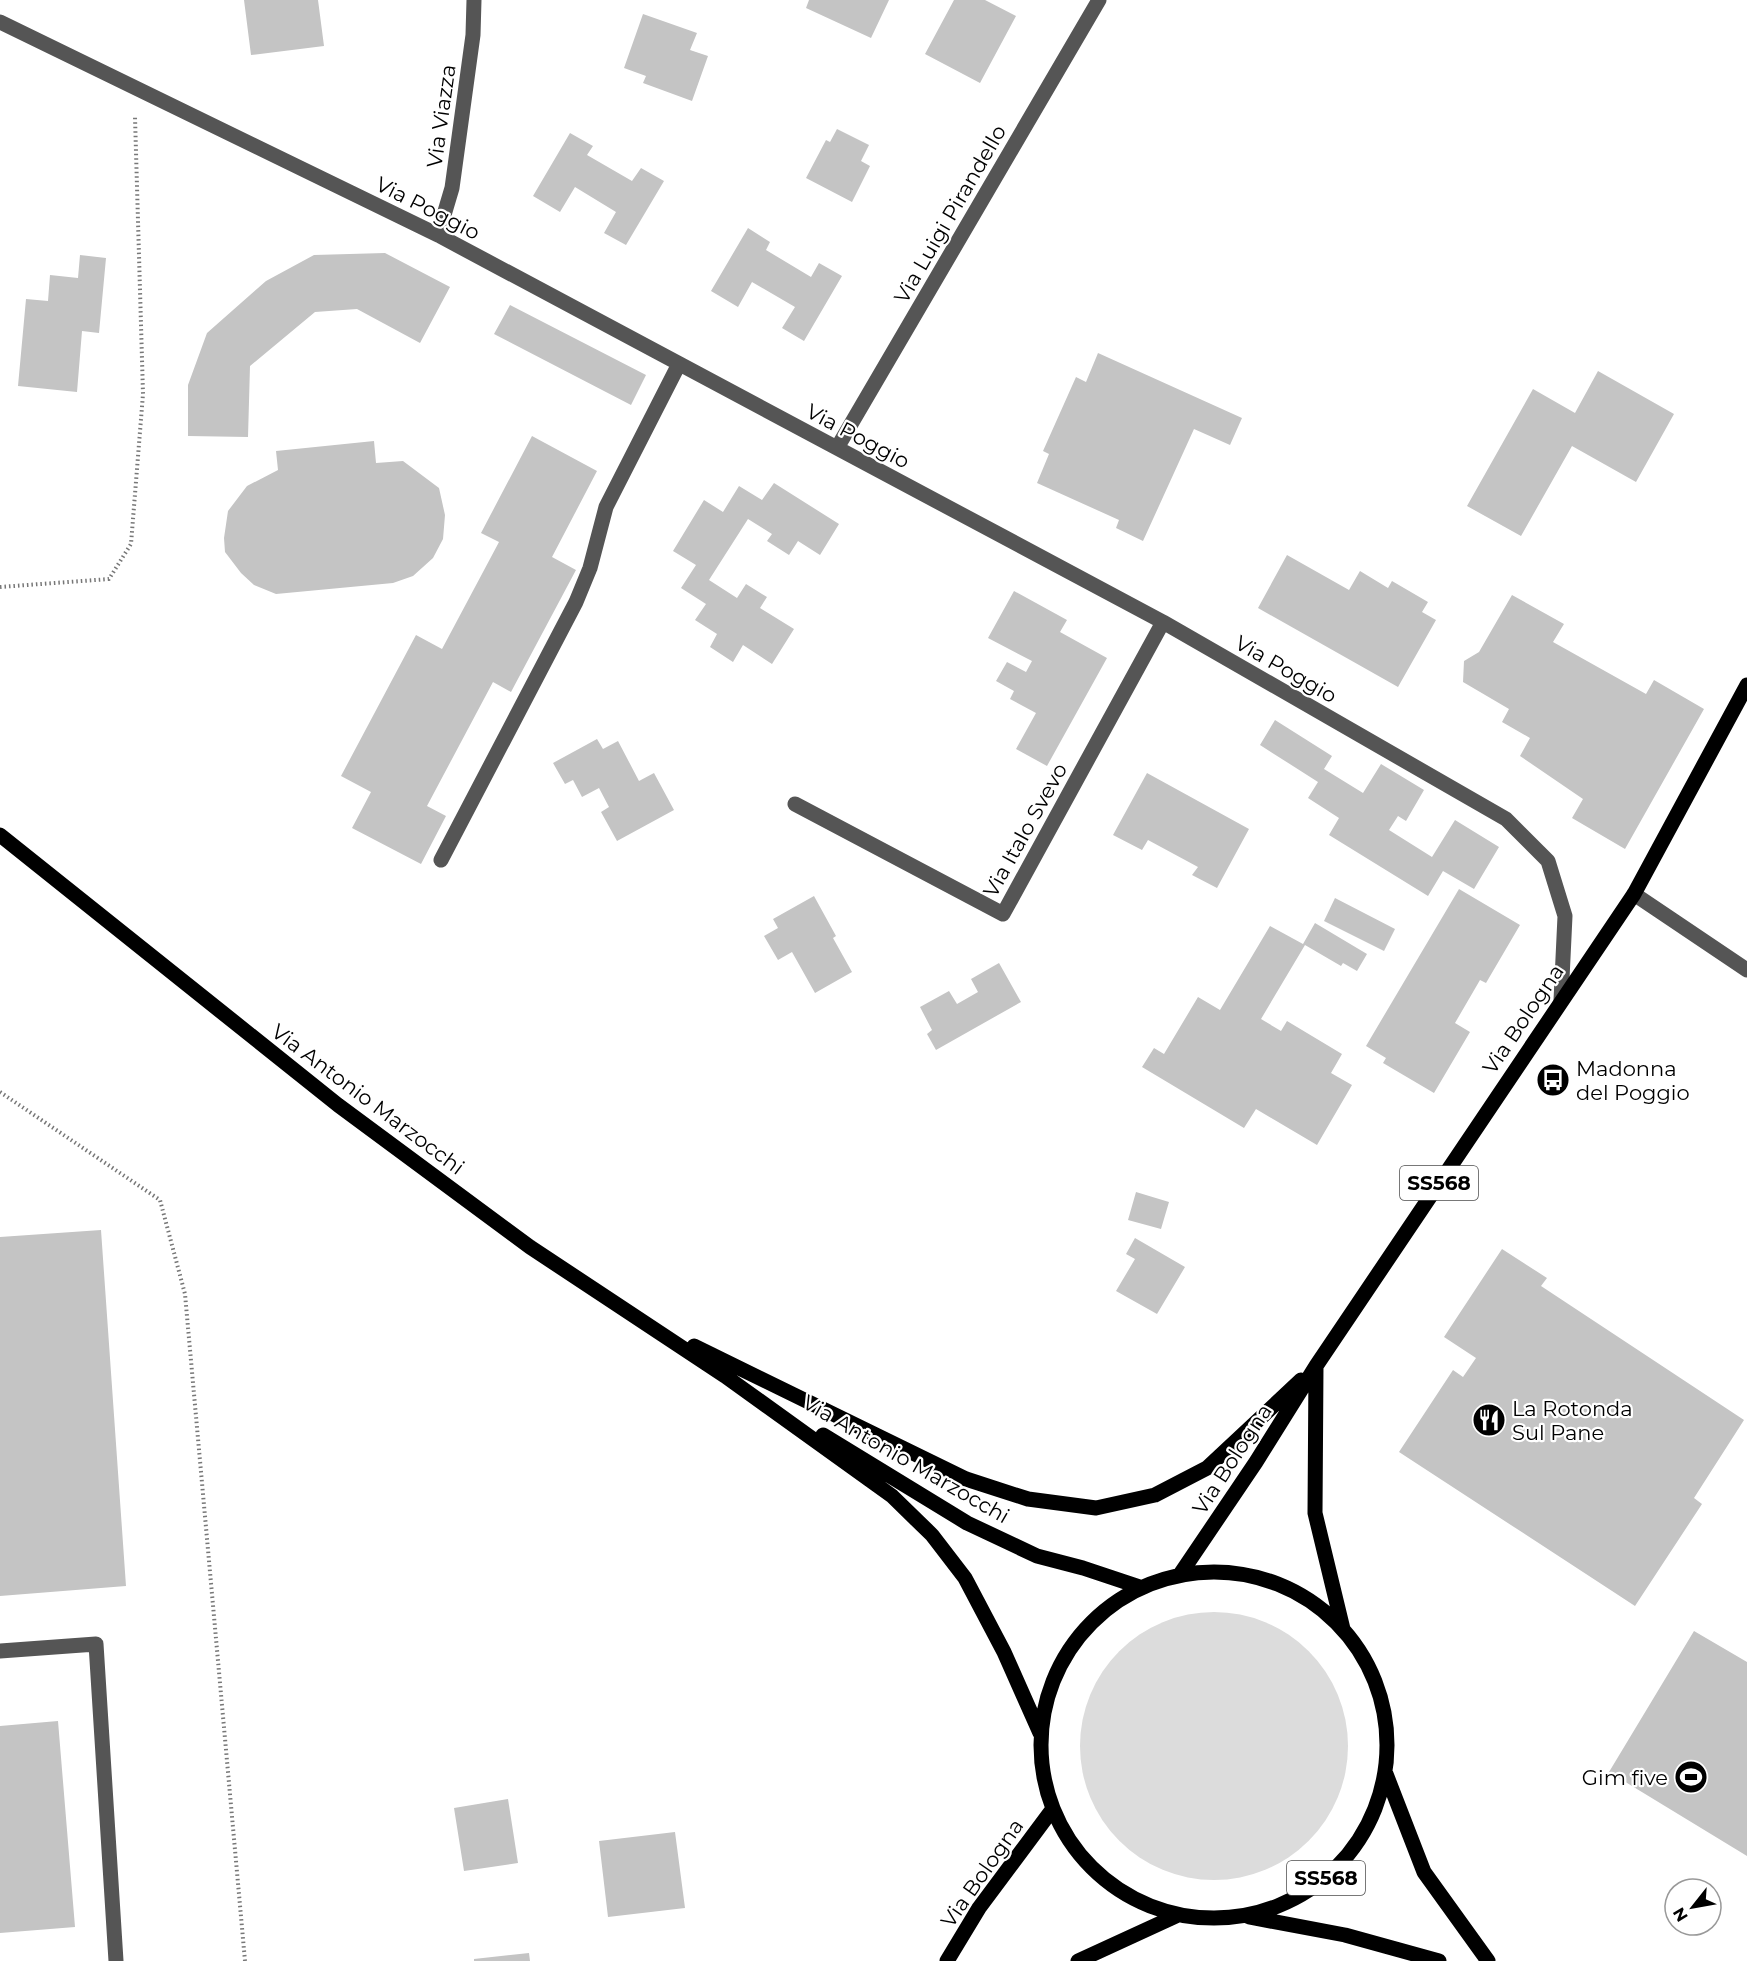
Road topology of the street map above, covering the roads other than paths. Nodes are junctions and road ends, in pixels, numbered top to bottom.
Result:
1 (474, 0) edge
2 (1099, 0) edge
3 (0, 22) edge
4 (438, 236) junction
5 (679, 364) junction
6 (837, 448) junction
7 (1163, 622) junction
8 (1747, 685) edge
9 (795, 804) dead end
10 (0, 835) edge
11 (441, 860) dead end
12 (1634, 894) junction
13 (1747, 970) edge
14 (1561, 1000) junction
15 (641, 1320) junction
16 (1316, 1366) junction
17 (725, 1376) junction
18 (1182, 1574) junction
19 (1140, 1587) junction
20 (1343, 1629) junction
21 (0, 1651) edge
22 (1040, 1733) junction
23 (1386, 1774) junction
24 (1052, 1810) junction
25 (1176, 1916) junction
26 (1246, 1917) junction
27 (116, 1961) edge
28 (947, 1961) edge
29 (1078, 1961) edge
30 (1439, 1961) edge
31 (1488, 1961) edge

1 - 4 street, Via Viazza
2 - 6 street, Via Luigi Pirandello
3 - 4 street, Via Poggio
4 - 5 street, Via Poggio
5 - 6 street, Via Poggio
5 - 11 street
6 - 7 street, Via Poggio
7 - 9 street, Via Italo Svevo
7 - 14 street, Via Poggio
8 - 12 main road, Via Bologna / SS568
10 - 15 main road, Via Antonio Marzocchi
12 - 13 street
12 - 14 main road, Via Bologna / SS568
14 - 16 main road, Via Bologna / SS568
15 - 16 main road
15 - 17 main road, Via Antonio Marzocchi
16 - 18 main road, Via Bologna / SS568
16 - 20 main road, Via Bologna / SS568
17 - 19 main road, Via Antonio Marzocchi
17 - 22 main road, Via Antonio Marzocchi
18 - 19 main road, Via Bologna / SS568
18 - 20 main road, Via Bologna / SS568
19 - 22 main road, Via Bologna / SS568
20 - 23 main road, Via Bologna / SS568
21 - 27 street
22 - 24 main road, Via Bologna / SS568
23 - 26 main road, Via Bologna / SS568
23 - 31 main road, SS568
24 - 25 main road, Via Bologna / SS568
24 - 28 main road, Via Bologna
25 - 26 main road, Via Bologna / SS568
25 - 29 main road
26 - 30 main road, SS568

